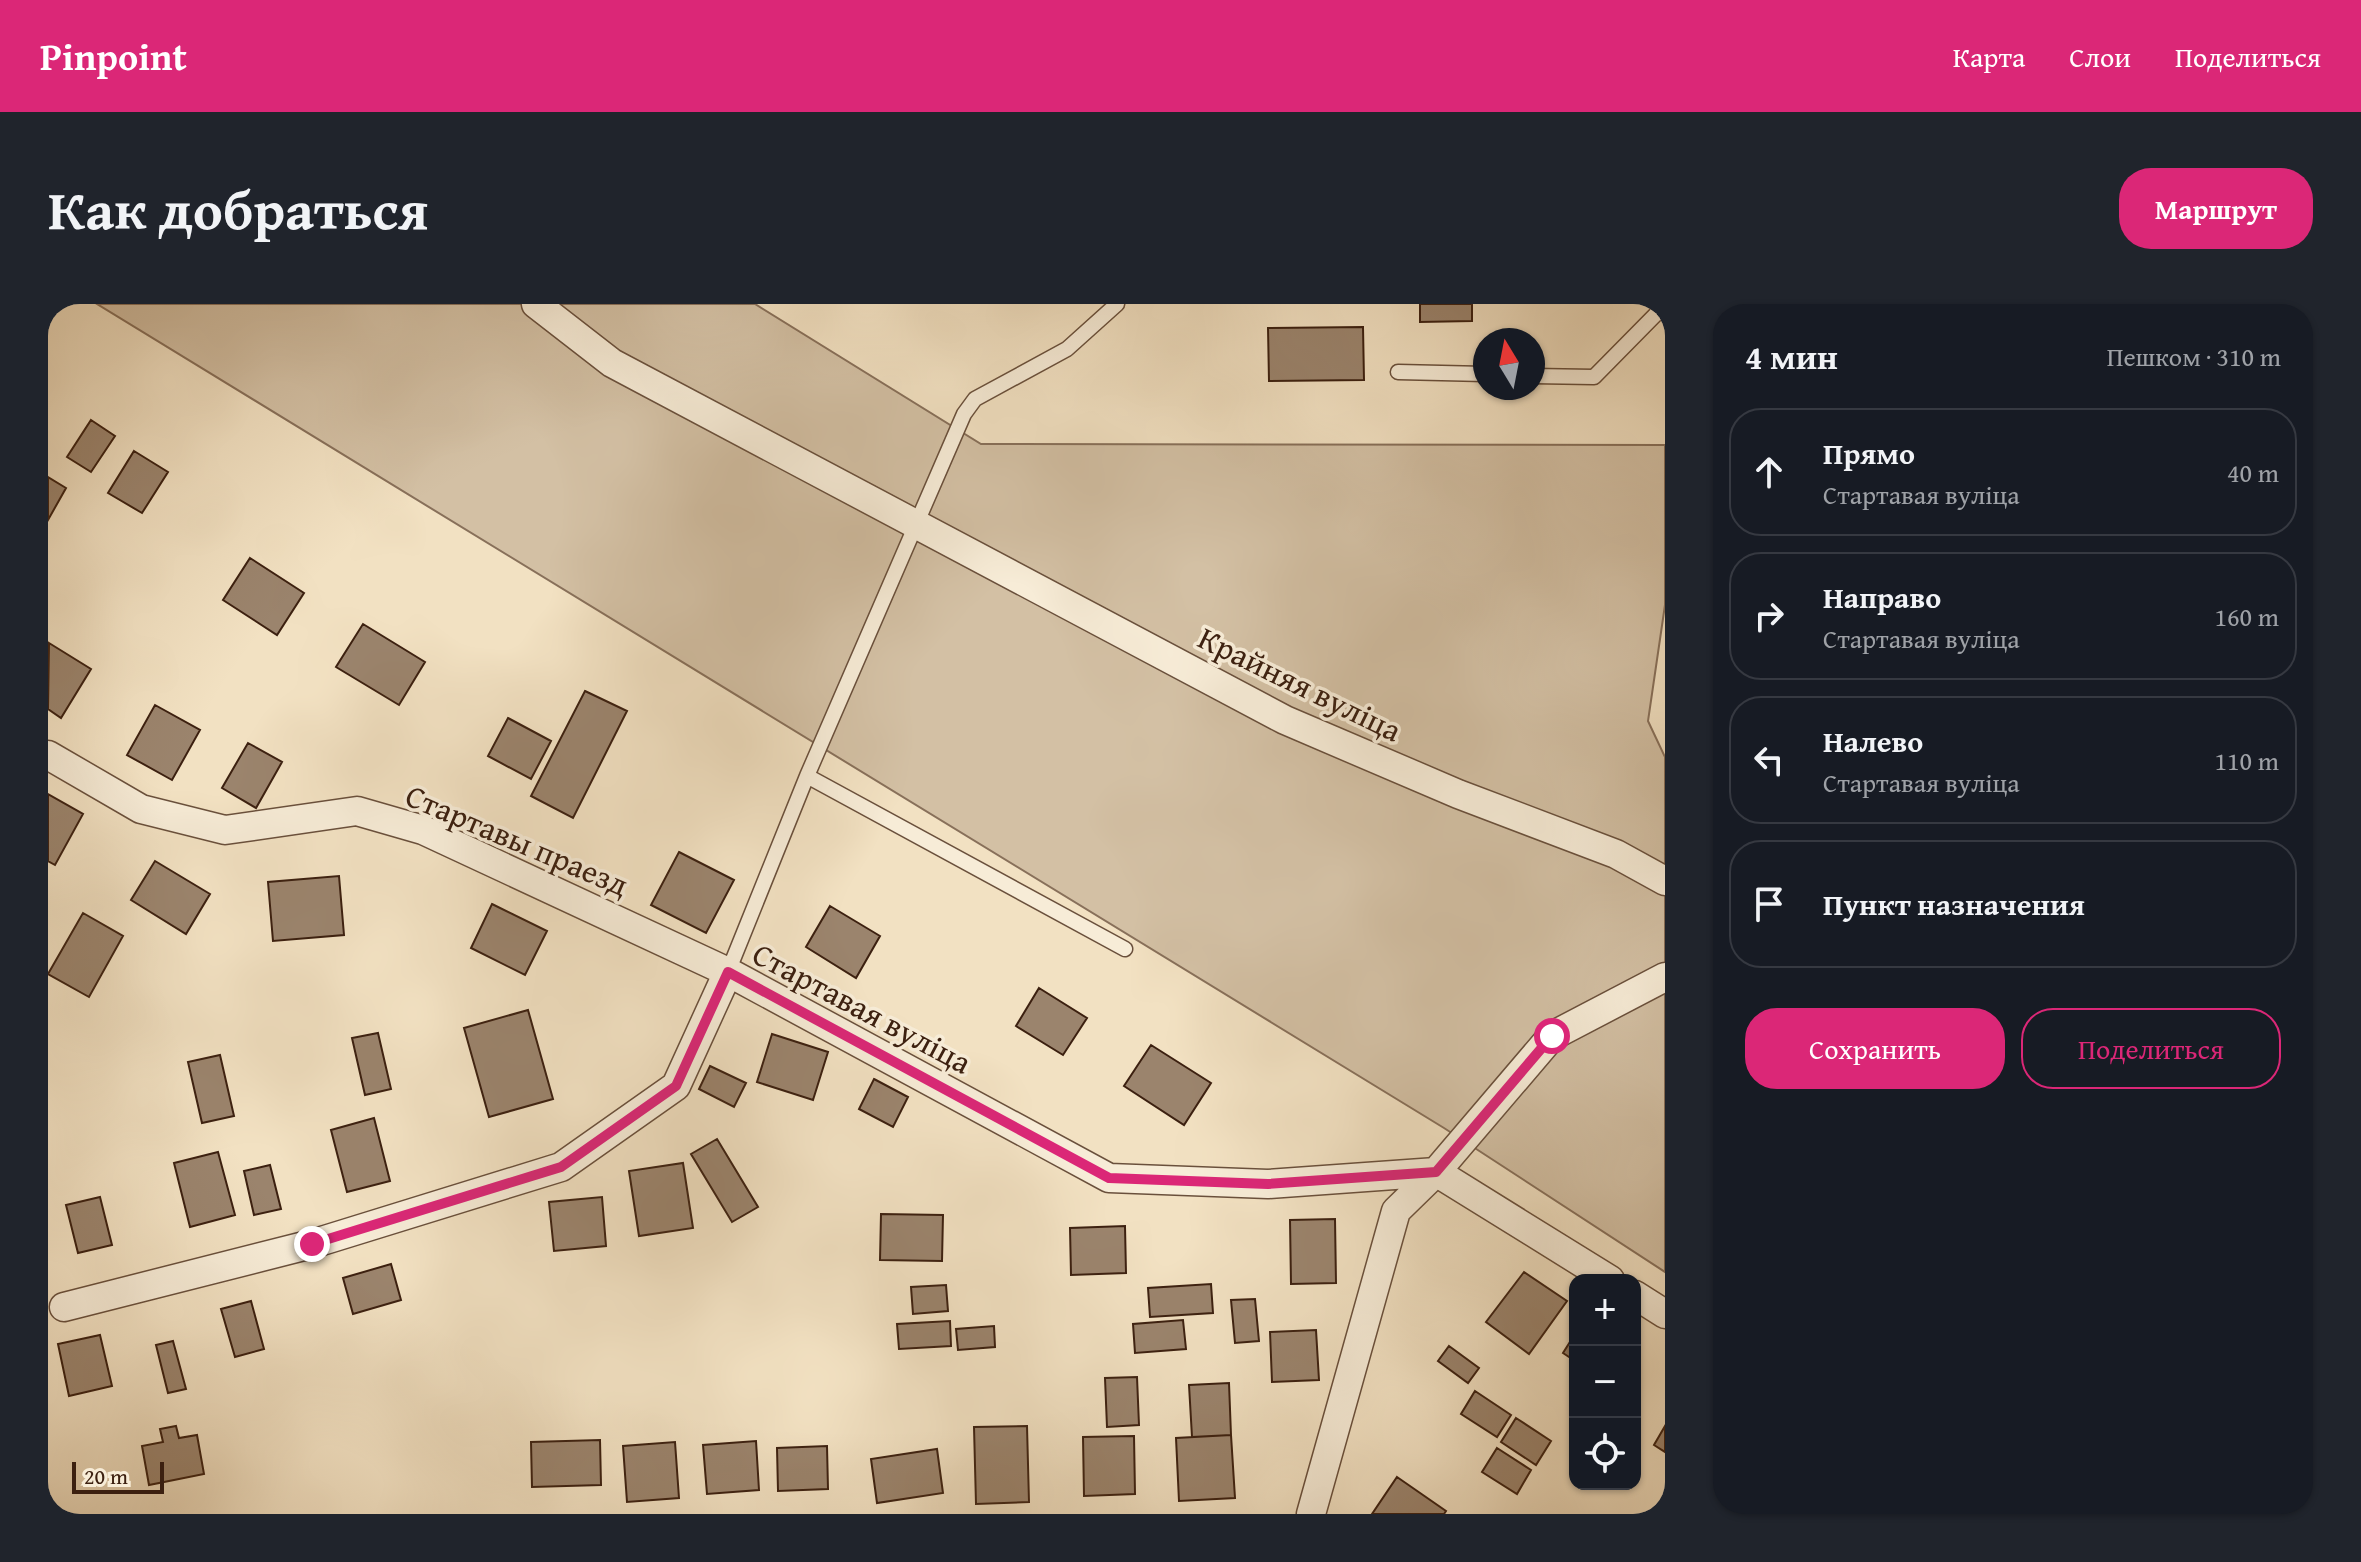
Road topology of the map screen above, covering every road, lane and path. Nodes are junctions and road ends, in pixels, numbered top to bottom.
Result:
1 (536, 304) edge
2 (1117, 304) edge
3 (1665, 305) edge
4 (1398, 372) dead end
5 (1473, 374) edge
6 (1545, 376) edge
7 (916, 524) junction
8 (48, 755) edge
9 (807, 776) junction
10 (1665, 881) edge
11 (1125, 949) dead end
12 (728, 972) junction
13 (1665, 977) edge
14 (1436, 1172) junction
15 (1600, 1274) edge
16 (1641, 1299) edge
17 (64, 1307) dead end
18 (1665, 1314) edge
19 (1311, 1514) edge

1 - 7 street, Крайняя вуліца
2 - 7 lane
3 - 6 lane
4 - 5 lane
7 - 9 lane
7 - 10 street, Крайняя вуліца
8 - 12 street, Стартавы праезд
9 - 11 lane
9 - 12 lane
12 - 14 street, Стартавая вуліца
12 - 17 street, Стартавая вуліца
13 - 14 street
14 - 15 street
14 - 19 street
16 - 18 street

